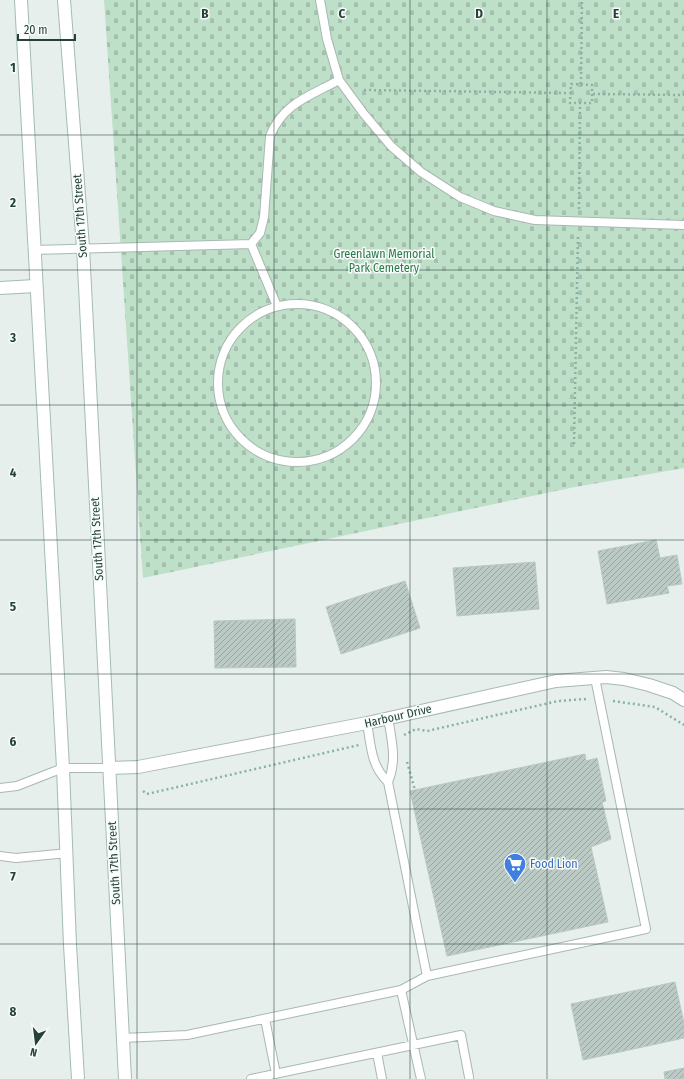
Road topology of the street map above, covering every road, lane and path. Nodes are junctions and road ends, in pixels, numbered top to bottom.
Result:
1 (21, 0) edge
2 (64, 0) edge
3 (320, 0) edge
4 (582, 0) edge
5 (339, 80) junction
6 (581, 84) junction
7 (346, 90) junction
8 (569, 94) junction
9 (592, 94) junction
10 (684, 95) edge
11 (580, 104) junction
12 (578, 223) junction
13 (684, 225) edge
14 (251, 244) junction
15 (83, 248) junction
16 (34, 250) junction
17 (36, 286) junction
18 (0, 288) edge
19 (277, 306) junction
20 (574, 444) dead end
21 (595, 678) junction
22 (599, 699) junction
23 (684, 700) edge
24 (388, 718) junction
25 (367, 723) junction
26 (684, 725) edge
27 (391, 737) junction
28 (371, 743) junction
29 (63, 768) junction
30 (109, 768) junction
31 (388, 782) junction
32 (0, 788) edge
33 (143, 791) dead end
34 (68, 853) junction
35 (0, 856) edge
36 (426, 976) junction
37 (401, 990) junction
38 (265, 1019) junction
39 (123, 1038) junction
40 (413, 1045) junction
41 (377, 1052) junction
42 (276, 1074) junction
43 (469, 1076) dead end
44 (78, 1079) edge
45 (125, 1079) edge
46 (251, 1079) edge
47 (382, 1079) edge
48 (421, 1079) edge

1 - 16 main road
2 - 15 main road, South 17th Street
3 - 5 lane
4 - 6 path
5 - 7 lane
5 - 14 lane
6 - 8 path
6 - 9 path
7 - 8 path
7 - 12 lane
8 - 11 path
9 - 10 path
9 - 11 path
11 - 12 path
12 - 13 lane
12 - 20 path
14 - 15 lane
14 - 19 lane
15 - 16 lane
15 - 30 main road, South 17th Street
16 - 17 main road
17 - 18 main road
17 - 29 main road
19 - 19 lane
21 - 22 lane
21 - 23 main road, Harbour Drive
21 - 24 main road, Harbour Drive
22 - 26 path
22 - 27 path
22 - 36 lane
24 - 25 main road, Harbour Drive
24 - 27 lane
25 - 28 lane
25 - 30 main road, Harbour Drive
27 - 31 lane
28 - 31 lane
28 - 33 path
29 - 30 lane
29 - 32 lane
29 - 34 main road
30 - 39 main road, South 17th Street
31 - 36 lane
34 - 35 lane
34 - 44 main road
36 - 37 lane
37 - 38 lane
37 - 40 lane
38 - 39 lane
38 - 42 lane
39 - 45 main road, South 17th Street
40 - 41 lane
40 - 43 lane
40 - 48 lane
41 - 42 lane
41 - 47 lane
42 - 46 lane

